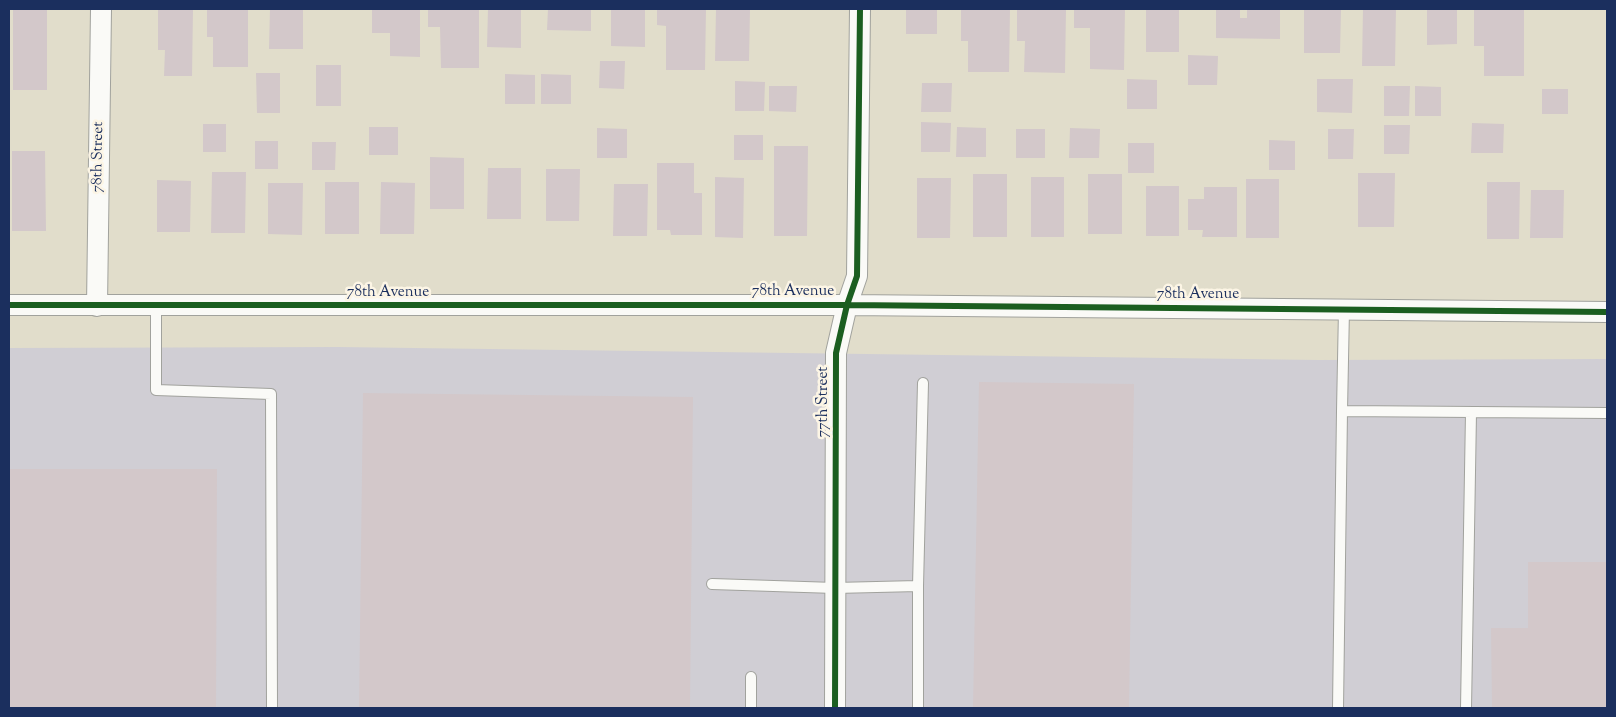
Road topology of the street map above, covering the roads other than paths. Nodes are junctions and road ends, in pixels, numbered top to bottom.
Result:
1 (101, 9) edge
2 (860, 9) edge
3 (9, 305) edge
4 (847, 305) junction
5 (98, 306) junction
6 (156, 306) junction
7 (1344, 309) junction
8 (1607, 312) edge
9 (923, 383) dead end
10 (1342, 411) junction
11 (1471, 413) junction
12 (1607, 413) edge
13 (712, 584) dead end
14 (918, 586) junction
15 (835, 588) junction
16 (751, 677) dead end
17 (272, 708) edge
18 (750, 708) edge
19 (835, 708) edge
20 (918, 708) edge
21 (1338, 708) edge
22 (1466, 708) edge

1 - 5 street, 78th Street
2 - 4 street, 77th Street
3 - 5 street, 78th Avenue
4 - 6 street, 78th Avenue
4 - 7 street, 78th Avenue
4 - 15 street, 77th Street
5 - 6 street, 78th Avenue
6 - 17 lane
7 - 8 street, 78th Avenue
7 - 10 lane
9 - 14 lane
10 - 11 lane
10 - 21 lane
11 - 12 lane
11 - 22 lane
13 - 15 lane
14 - 15 lane
14 - 20 lane
15 - 19 street, 77th Street
16 - 18 lane

